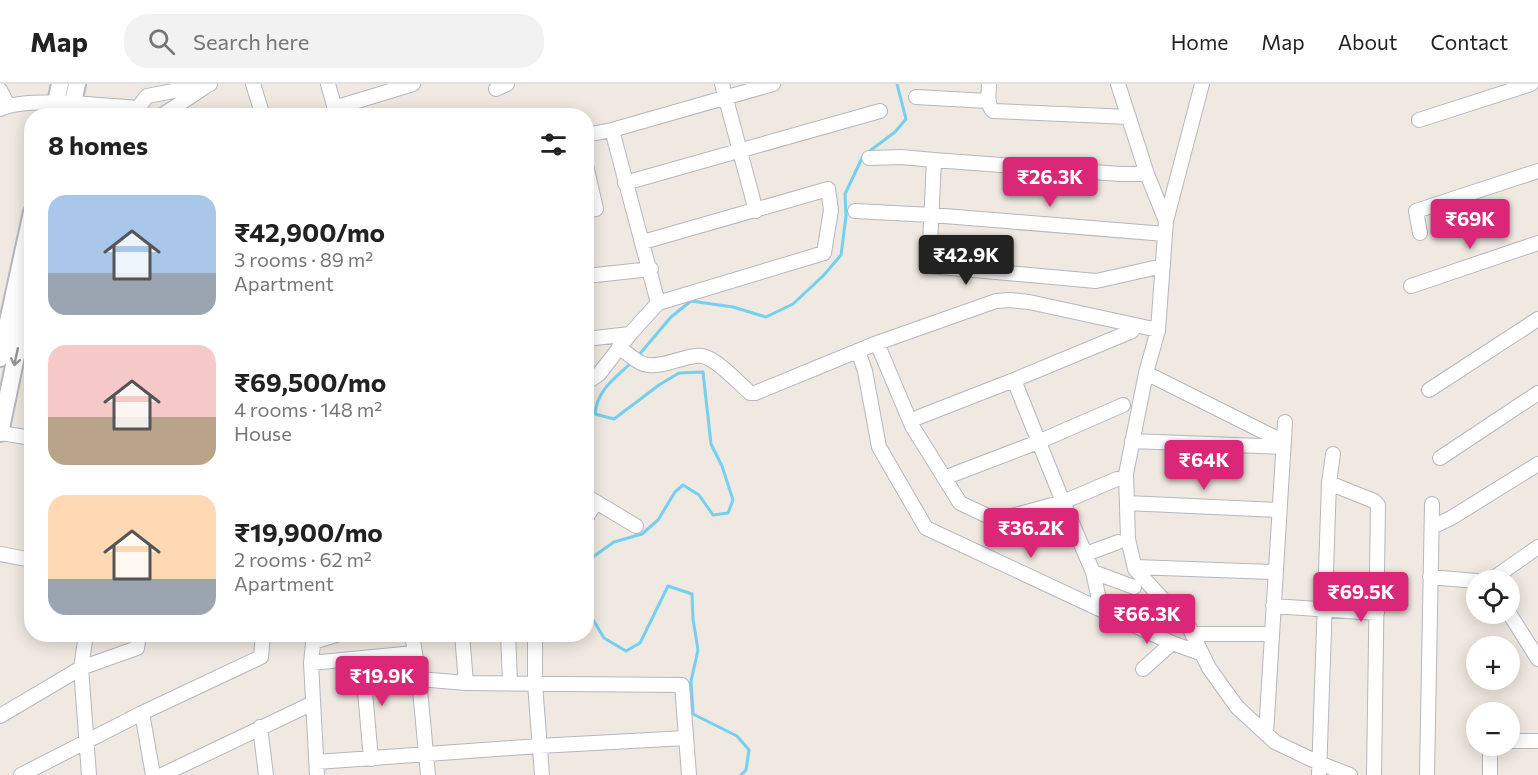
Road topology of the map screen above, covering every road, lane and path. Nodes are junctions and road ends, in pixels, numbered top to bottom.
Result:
1 (60, 84) edge
2 (77, 84) edge
3 (210, 84) edge
4 (253, 84) edge
5 (328, 84) edge
6 (413, 84) edge
7 (722, 84) edge
8 (773, 84) edge
9 (989, 84) edge
10 (1118, 84) edge
11 (1202, 84) edge
12 (1529, 84) edge
13 (0, 90) edge
14 (147, 90) edge
15 (916, 97) dead end
16 (725, 98) junction
17 (988, 101) junction
18 (4, 107) edge
19 (56, 108) edge
20 (63, 108) edge
21 (64, 108) edge
22 (141, 108) edge
23 (173, 108) edge
24 (260, 108) edge
25 (334, 108) edge
26 (346, 108) edge
27 (880, 111) dead end
28 (1129, 117) junction
29 (1419, 120) dead end
30 (612, 130) junction
31 (594, 133) edge
32 (740, 149) junction
33 (869, 158) dead end
34 (934, 160) junction
35 (1538, 171) edge
36 (1147, 174) junction
37 (626, 183) junction
38 (756, 211) junction
39 (855, 211) dead end
40 (932, 215) junction
41 (1166, 227) junction
42 (1420, 233) dead end
43 (644, 242) junction
44 (1538, 243) edge
45 (24, 261) edge
46 (1163, 266) junction
47 (651, 269) junction
48 (594, 275) edge
49 (1412, 286) dead end
50 (658, 303) junction
51 (24, 318) edge
52 (1538, 319) edge
53 (1158, 330) junction
54 (1132, 331) dead end
55 (630, 334) junction
56 (594, 338) edge
57 (877, 343) junction
58 (623, 350) junction
59 (858, 351) junction
60 (0, 358) edge
61 (1146, 373) junction
62 (594, 377) edge
63 (1014, 380) junction
64 (1429, 390) dead end
65 (1538, 393) edge
66 (1123, 405) dead end
67 (919, 417) dead end
68 (1285, 422) dead end
69 (0, 433) edge
70 (24, 437) edge
71 (1038, 441) junction
72 (1132, 441) junction
73 (1284, 444) junction
74 (1333, 454) dead end
75 (1440, 458) dead end
76 (1538, 464) edge
77 (944, 478) junction
78 (1117, 478) dead end
79 (1329, 483) junction
80 (594, 501) edge
81 (1062, 502) junction
82 (1127, 503) junction
83 (1432, 504) dead end
84 (1279, 510) junction
85 (636, 526) dead end
86 (1432, 526) junction
87 (1118, 542) dead end
88 (1538, 547) edge
89 (0, 554) edge
90 (1086, 554) junction
91 (24, 558) edge
92 (1135, 567) junction
93 (1505, 570) edge
94 (1093, 572) junction
95 (1275, 572) junction
96 (1430, 577) junction
97 (1466, 580) edge
98 (1134, 587) dead end
99 (1273, 606) junction
100 (1326, 608) junction
101 (1101, 609) junction
102 (1377, 613) junction
103 (1516, 624) edge
104 (1192, 634) junction
105 (1271, 634) junction
106 (85, 642) edge
107 (138, 642) edge
108 (262, 642) edge
109 (313, 642) edge
110 (413, 642) edge
111 (463, 642) edge
112 (508, 642) edge
113 (535, 642) edge
114 (1172, 643) junction
115 (414, 653) junction
116 (1200, 653) junction
117 (362, 658) junction
118 (1538, 659) edge
119 (311, 663) junction
120 (81, 668) junction
121 (1143, 669) dead end
122 (419, 679) junction
123 (466, 682) junction
124 (510, 682) junction
125 (535, 684) junction
126 (313, 703) junction
127 (142, 712) junction
128 (0, 716) edge
129 (260, 728) junction
130 (1266, 734) junction
131 (687, 738) junction
132 (1520, 741) edge
133 (1538, 741) edge
134 (86, 742) junction
135 (539, 746) junction
136 (425, 753) junction
137 (1490, 756) edge
138 (371, 759) junction
139 (317, 769) edge
140 (1319, 769) edge
141 (21, 775) edge
142 (88, 775) edge
143 (153, 775) edge
144 (162, 775) edge
145 (266, 775) edge
146 (428, 775) edge
147 (542, 775) edge
148 (689, 775) edge
149 (1350, 775) edge
150 (1374, 775) edge
151 (1427, 775) edge
152 (1490, 775) edge

1 - 20 street
2 - 21 street
3 - 14 street
3 - 23 street
4 - 24 street
5 - 25 street
6 - 26 street
7 - 16 street
8 - 16 street
9 - 17 street
10 - 28 street
11 - 41 street
12 - 29 street
13 - 18 street
14 - 22 street
15 - 17 street
16 - 30 street
16 - 32 street
17 - 28 street
18 - 19 street
27 - 32 street
28 - 36 street
30 - 31 street
30 - 37 street
32 - 37 street
32 - 38 street
33 - 34 street
34 - 36 street
34 - 40 street
35 - 42 street
36 - 41 street
37 - 43 street
38 - 43 street
38 - 50 street
39 - 40 street
40 - 41 street
40 - 46 street
41 - 46 street
43 - 47 street
44 - 49 street
45 - 60 street
46 - 53 street
47 - 48 street
47 - 50 street
50 - 55 street
51 -> 69 street
52 - 64 street
53 - 57 street
53 - 61 street
54 - 63 street
55 - 56 street
55 - 58 street
57 - 59 street
57 - 77 street
58 - 59 street
58 - 62 street
59 - 101 street
61 - 72 street
61 - 73 street
63 - 67 street
63 - 71 street
65 - 75 street
66 - 71 street
68 - 73 street
69 - 70 street
71 - 77 street
71 - 81 street
72 - 73 street
72 - 82 street
73 - 84 street
74 - 79 street
76 - 86 street
77 - 81 street
78 - 81 street
79 - 100 street
79 - 102 street
80 - 85 street
81 - 90 street
82 - 84 street
82 - 92 street
83 - 86 street
84 - 95 street
86 - 96 street
87 - 90 street
88 - 93 street
89 - 91 street
90 - 94 street
92 - 95 street
92 - 104 street
94 - 98 street
94 - 101 street
95 - 99 street
96 - 97 street
96 - 151 street
99 - 100 street
99 - 105 street
100 - 102 street
100 - 140 street
101 - 114 street
102 - 150 street
103 - 118 street
104 - 105 street
104 - 116 street
105 - 130 street
106 - 120 street
107 - 120 street
108 - 127 street
109 - 119 street
110 - 115 street
111 - 123 street
112 - 124 street
113 - 125 street
114 - 116 street
114 - 121 street
115 - 117 street
115 - 122 street
116 - 130 street
117 - 119 street
117 - 138 street
119 - 126 street
120 - 128 street
120 - 134 street
122 - 123 street
122 - 136 street
123 - 124 street
124 - 125 street
125 - 131 street
125 - 135 street
126 - 129 street
126 - 139 street
127 - 134 street
127 - 143 street
129 - 144 street
129 - 145 street
130 - 140 street
131 - 135 street
131 - 148 street
132 - 133 street
134 - 141 street
134 - 142 street
135 - 136 street
135 - 147 street
136 - 138 street
136 - 146 street
137 - 152 street
138 - 139 street
140 - 149 street

